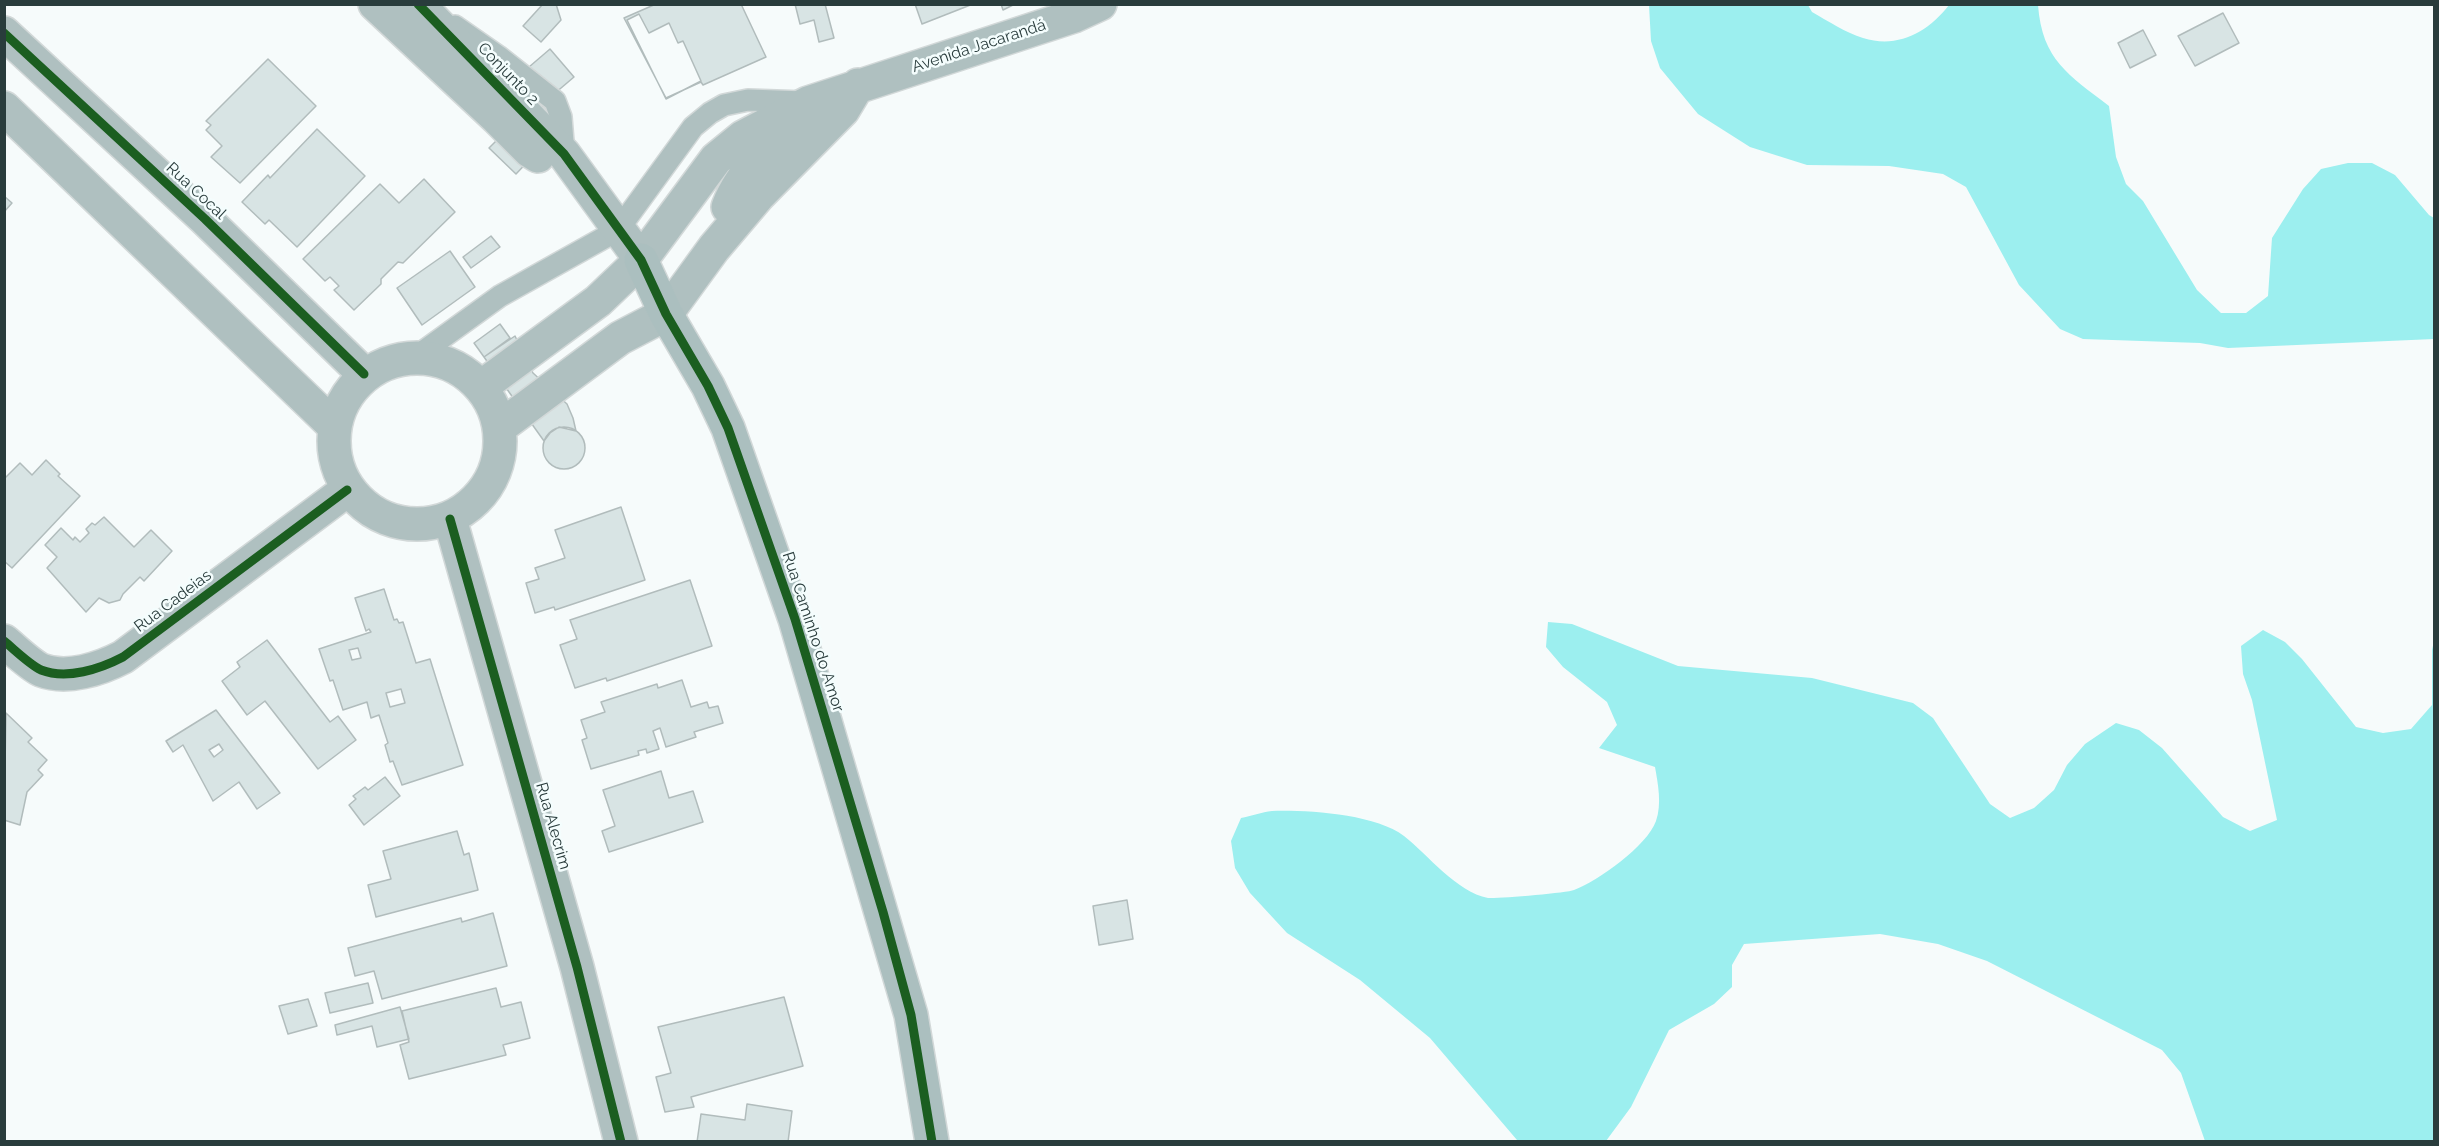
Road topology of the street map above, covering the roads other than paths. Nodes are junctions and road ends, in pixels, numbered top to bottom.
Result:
1 (375, 4) edge
2 (1100, 4) edge
3 (420, 20) edge
4 (4, 33) edge
5 (850, 97) junction
6 (808, 103) junction
7 (4, 108) edge
8 (569, 161) joint
9 (618, 230) junction
10 (640, 260) junction
11 (666, 314) junction
12 (417, 356) junction
13 (364, 374) junction
14 (481, 387) junction
15 (333, 424) junction
16 (500, 427) junction
17 (347, 490) junction
18 (450, 519) junction
19 (4, 641) edge
20 (621, 1142) edge
21 (932, 1142) edge

1 - 3 street, Conjunto 2
2 - 5 street, Avenida Jacarandá
3 - 8 street, Conjunto 2
4 - 13 street, Rua Cocal
5 - 6 street, Avenida Jacarandá
5 - 11 street
6 - 9 lane
6 - 10 street, Avenida Jacarandá
7 - 15 street
8 - 9 street, Rua Caminho do Amor
9 - 10 street, Rua Caminho do Amor
9 - 12 lane
10 - 11 street, Rua Caminho do Amor
10 - 14 street, Avenida Jacarandá
11 - 16 street
11 - 21 street, Rua Caminho do Amor
12 - 13 street
12 - 14 street
13 - 15 street
14 - 16 street
15 - 17 street
16 - 18 street
17 - 18 street
17 - 19 street, Rua Cadeias
18 - 20 street, Rua Alecrim

